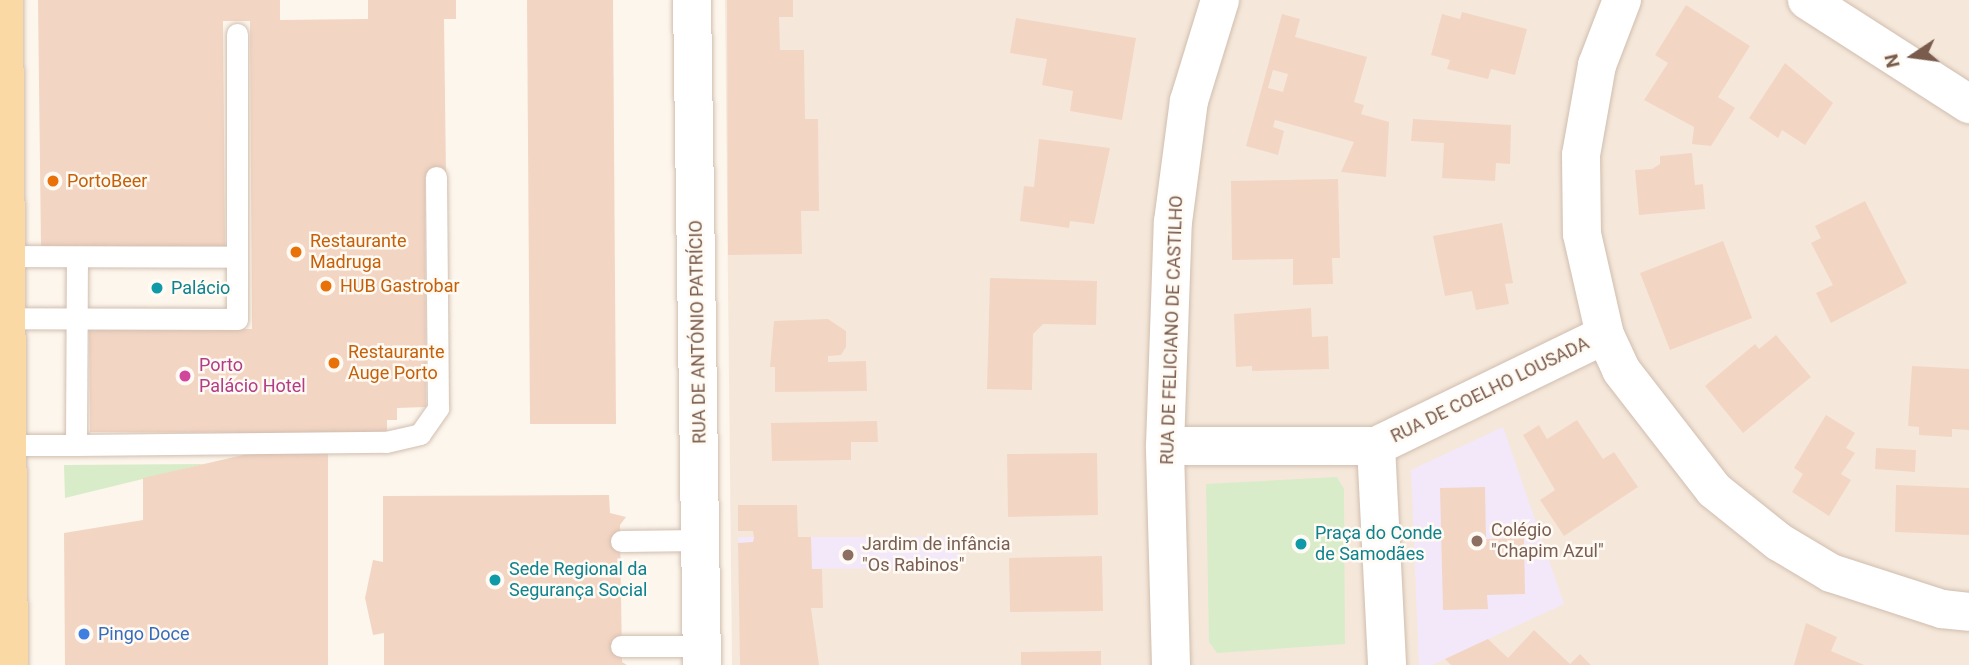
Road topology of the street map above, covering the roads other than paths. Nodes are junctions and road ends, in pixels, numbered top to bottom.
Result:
1 (4, 0) edge
2 (692, 0) edge
3 (1220, 0) edge
4 (1622, 0) edge
5 (1807, 0) edge
6 (237, 34) dead end
7 (1969, 104) edge
8 (2, 129) edge
9 (436, 177) dead end
10 (6, 256) junction
11 (77, 257) junction
12 (237, 257) junction
13 (7, 318) junction
14 (77, 319) junction
15 (1605, 335) junction
16 (7, 445) junction
17 (76, 445) junction
18 (1165, 446) junction
19 (1376, 446) junction
20 (701, 540) junction
21 (621, 541) dead end
22 (1969, 612) edge
23 (621, 646) dead end
24 (702, 655) edge
25 (9, 665) edge
26 (1171, 665) edge
27 (1387, 665) edge

1 - 8 main road
2 - 20 street, RUA DE ANTÓNIO PATRÍCIO
3 - 18 street, RUA DE FELICIANO DE CASTILHO
4 - 15 street
5 - 7 street
6 - 12 lane
8 - 10 main road
9 - 17 lane
10 - 11 lane
10 - 13 main road
11 - 12 lane
11 - 14 lane
12 - 14 lane
13 - 14 lane
13 - 16 main road
14 - 17 lane
15 - 19 street, RUA DE COELHO LOUSADA
15 - 22 street
16 - 17 lane
16 - 25 main road
18 - 19 street
18 - 26 street, RUA DE FELICIANO DE CASTILHO
19 - 27 street
20 - 21 lane
20 - 24 street, RUA DE ANTÓNIO PATRÍCIO
23 - 24 lane

